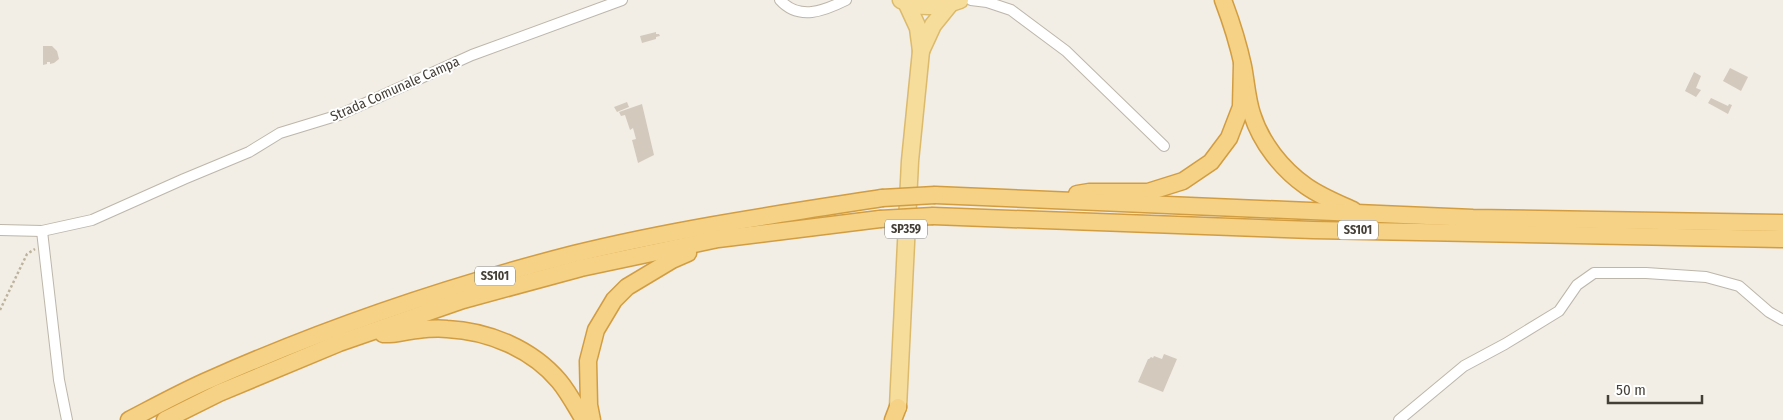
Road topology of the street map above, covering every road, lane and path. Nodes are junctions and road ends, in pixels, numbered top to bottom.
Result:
1 (622, 0) edge
2 (833, 0) edge
3 (846, 0) edge
4 (971, 0) edge
5 (1224, 0) edge
6 (780, 1) edge
7 (904, 1) edge
8 (955, 2) edge
9 (1009, 5) edge
10 (826, 10) junction
11 (921, 51) junction
12 (1242, 64) junction
13 (1164, 146) dead end
14 (1042, 201) junction
15 (1362, 214) junction
16 (1783, 223) edge
17 (0, 230) edge
18 (42, 231) junction
19 (1783, 239) edge
20 (713, 242) junction
21 (43, 243) junction
22 (0, 310) edge
23 (1783, 320) edge
24 (368, 333) junction
25 (895, 413) edge
26 (67, 420) edge
27 (129, 420) edge
28 (165, 420) edge
29 (584, 420) edge
30 (592, 420) edge
31 (1399, 420) edge

1 - 18 street, Strada Comunale Campa
2 - 10 street
3 - 10 street
4 - 9 street
5 - 12 highway
6 - 10 street
7 - 8 main road
7 - 11 main road, SP359
8 - 11 main road, SP359
9 - 13 street
11 - 25 main road, SP359
12 - 14 highway
12 - 15 highway
14 - 15 highway, SS101
14 - 27 highway, SS101, bridge
15 - 16 highway, SS101
17 - 18 street, Strada Comunale Campa
18 - 21 street
19 - 20 highway, SS101, bridge
20 - 24 highway, SS101
20 - 30 highway
21 - 22 path
21 - 26 street
23 - 31 street
24 - 28 highway, SS101
24 - 29 highway

